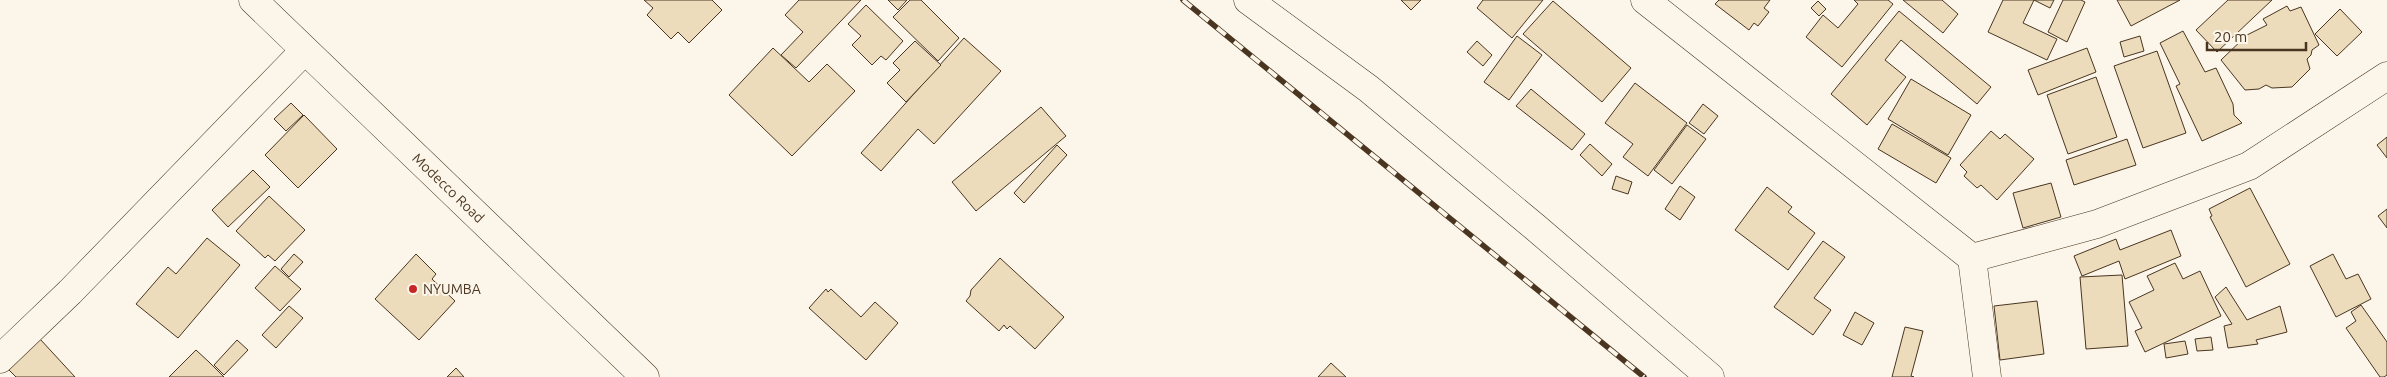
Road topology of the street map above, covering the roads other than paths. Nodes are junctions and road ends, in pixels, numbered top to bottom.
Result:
1 (253, 0) edge
2 (1248, 0) edge
3 (1645, 0) edge
4 (304, 51) junction
5 (2387, 76) edge
6 (1972, 258) junction
7 (0, 359) edge
8 (645, 377) edge
9 (1710, 377) edge
10 (1987, 377) edge

1 - 4 street, Modecco Road
2 - 9 street
3 - 6 street
4 - 7 street
4 - 8 street, Modecco Road
5 - 6 street
6 - 10 street

